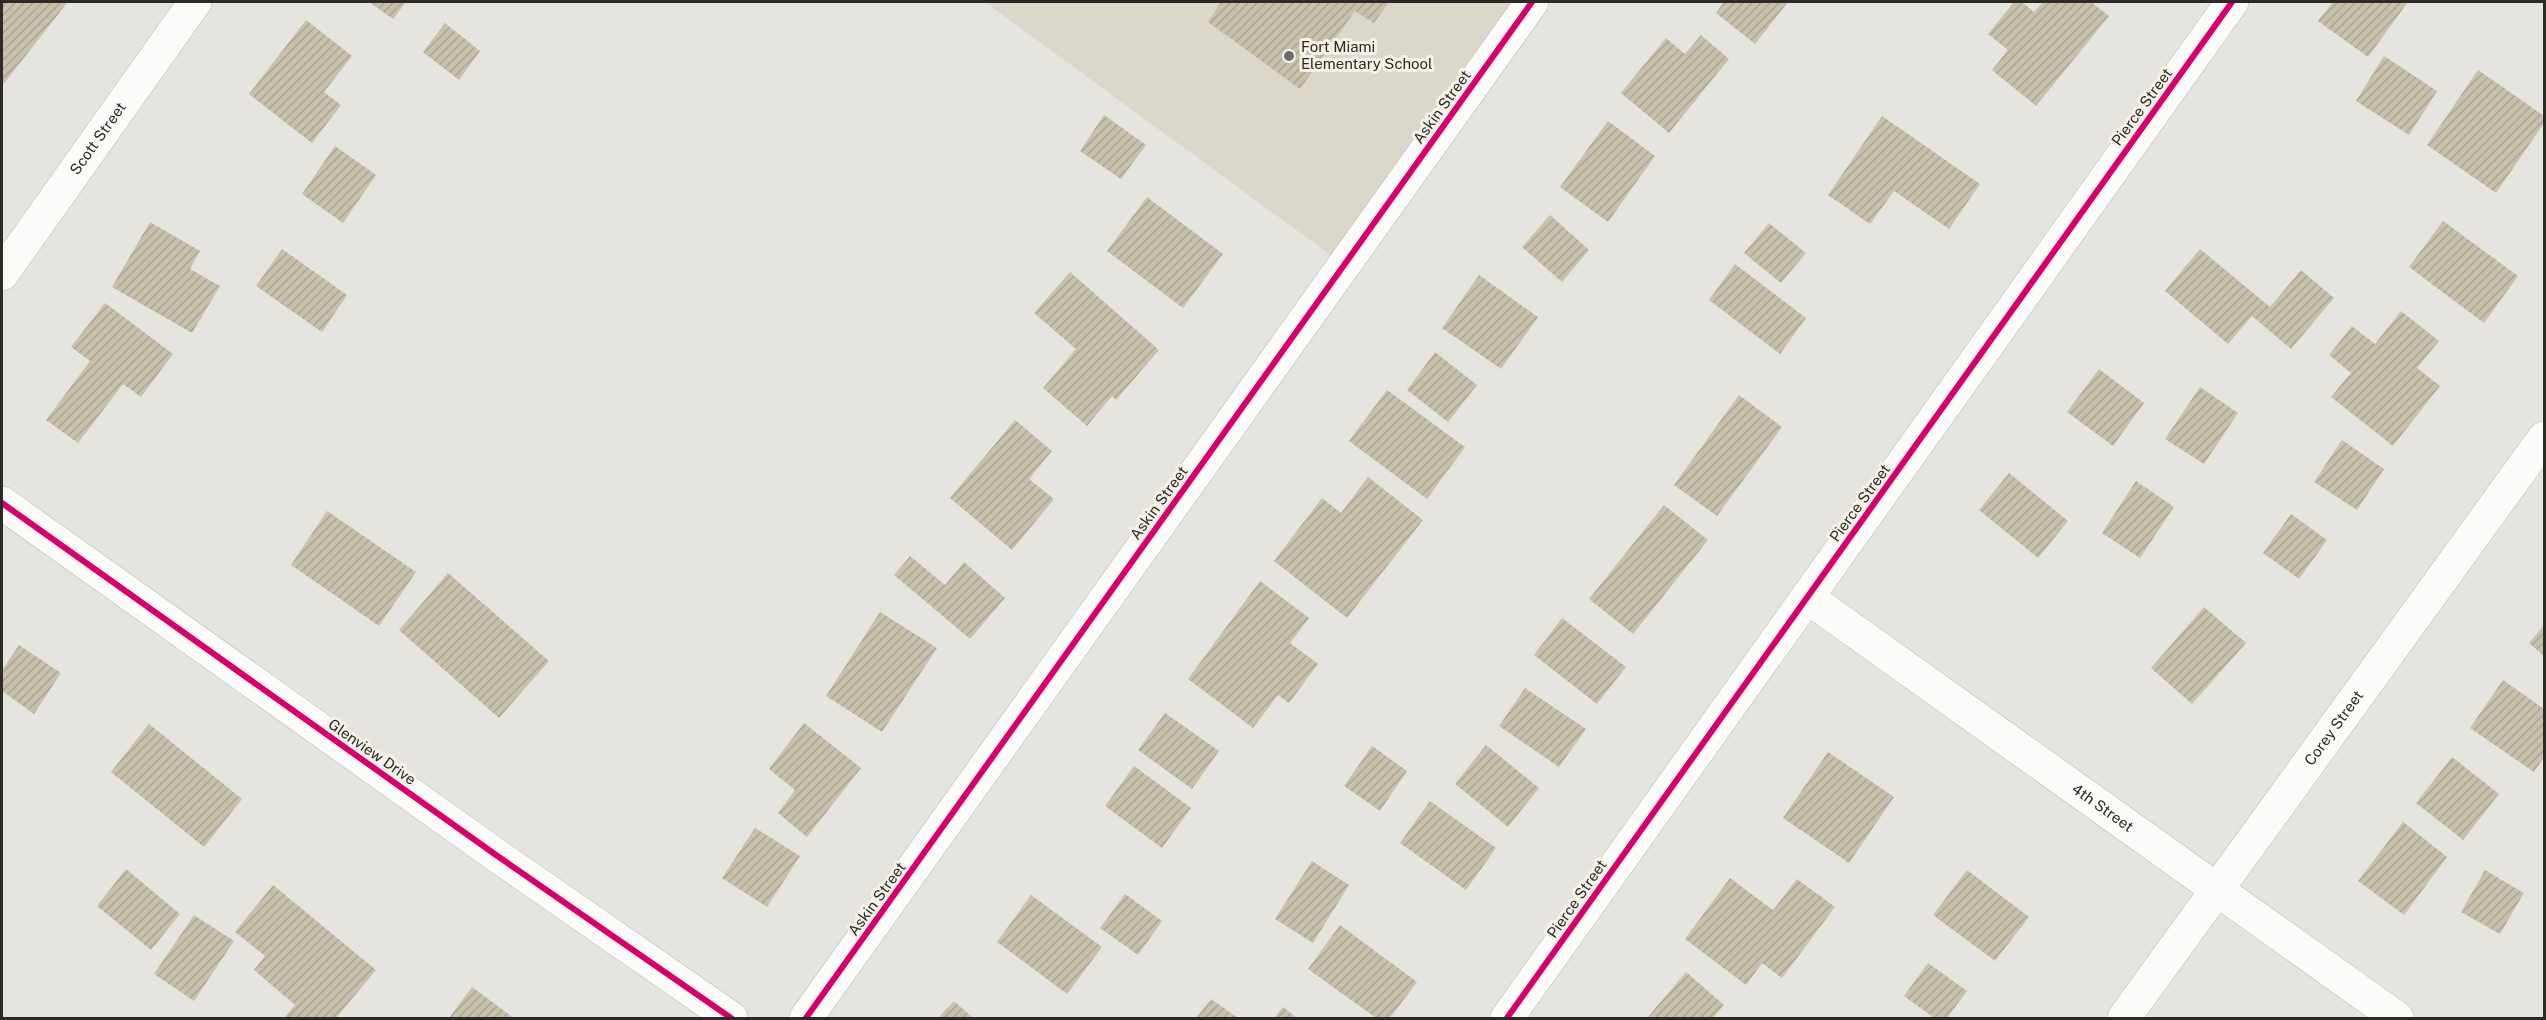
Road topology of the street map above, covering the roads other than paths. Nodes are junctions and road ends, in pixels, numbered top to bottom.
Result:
1 (195, 2) edge
2 (1532, 2) edge
3 (2232, 2) edge
4 (2, 274) edge
5 (2544, 438) edge
6 (2, 503) edge
7 (1808, 597) junction
8 (2216, 890) junction
9 (731, 1018) edge
10 (806, 1018) edge
11 (1507, 1018) edge
12 (2124, 1018) edge
13 (2397, 1018) edge

1 - 4 street, Scott Street
2 - 10 street, Askin Street
3 - 7 street, Pierce Street
5 - 8 street, Corey Street
6 - 9 street, Glenview Drive
7 - 8 street, 4th Street
7 - 11 street, Pierce Street
8 - 12 street, Corey Street
8 - 13 street, 4th Street

